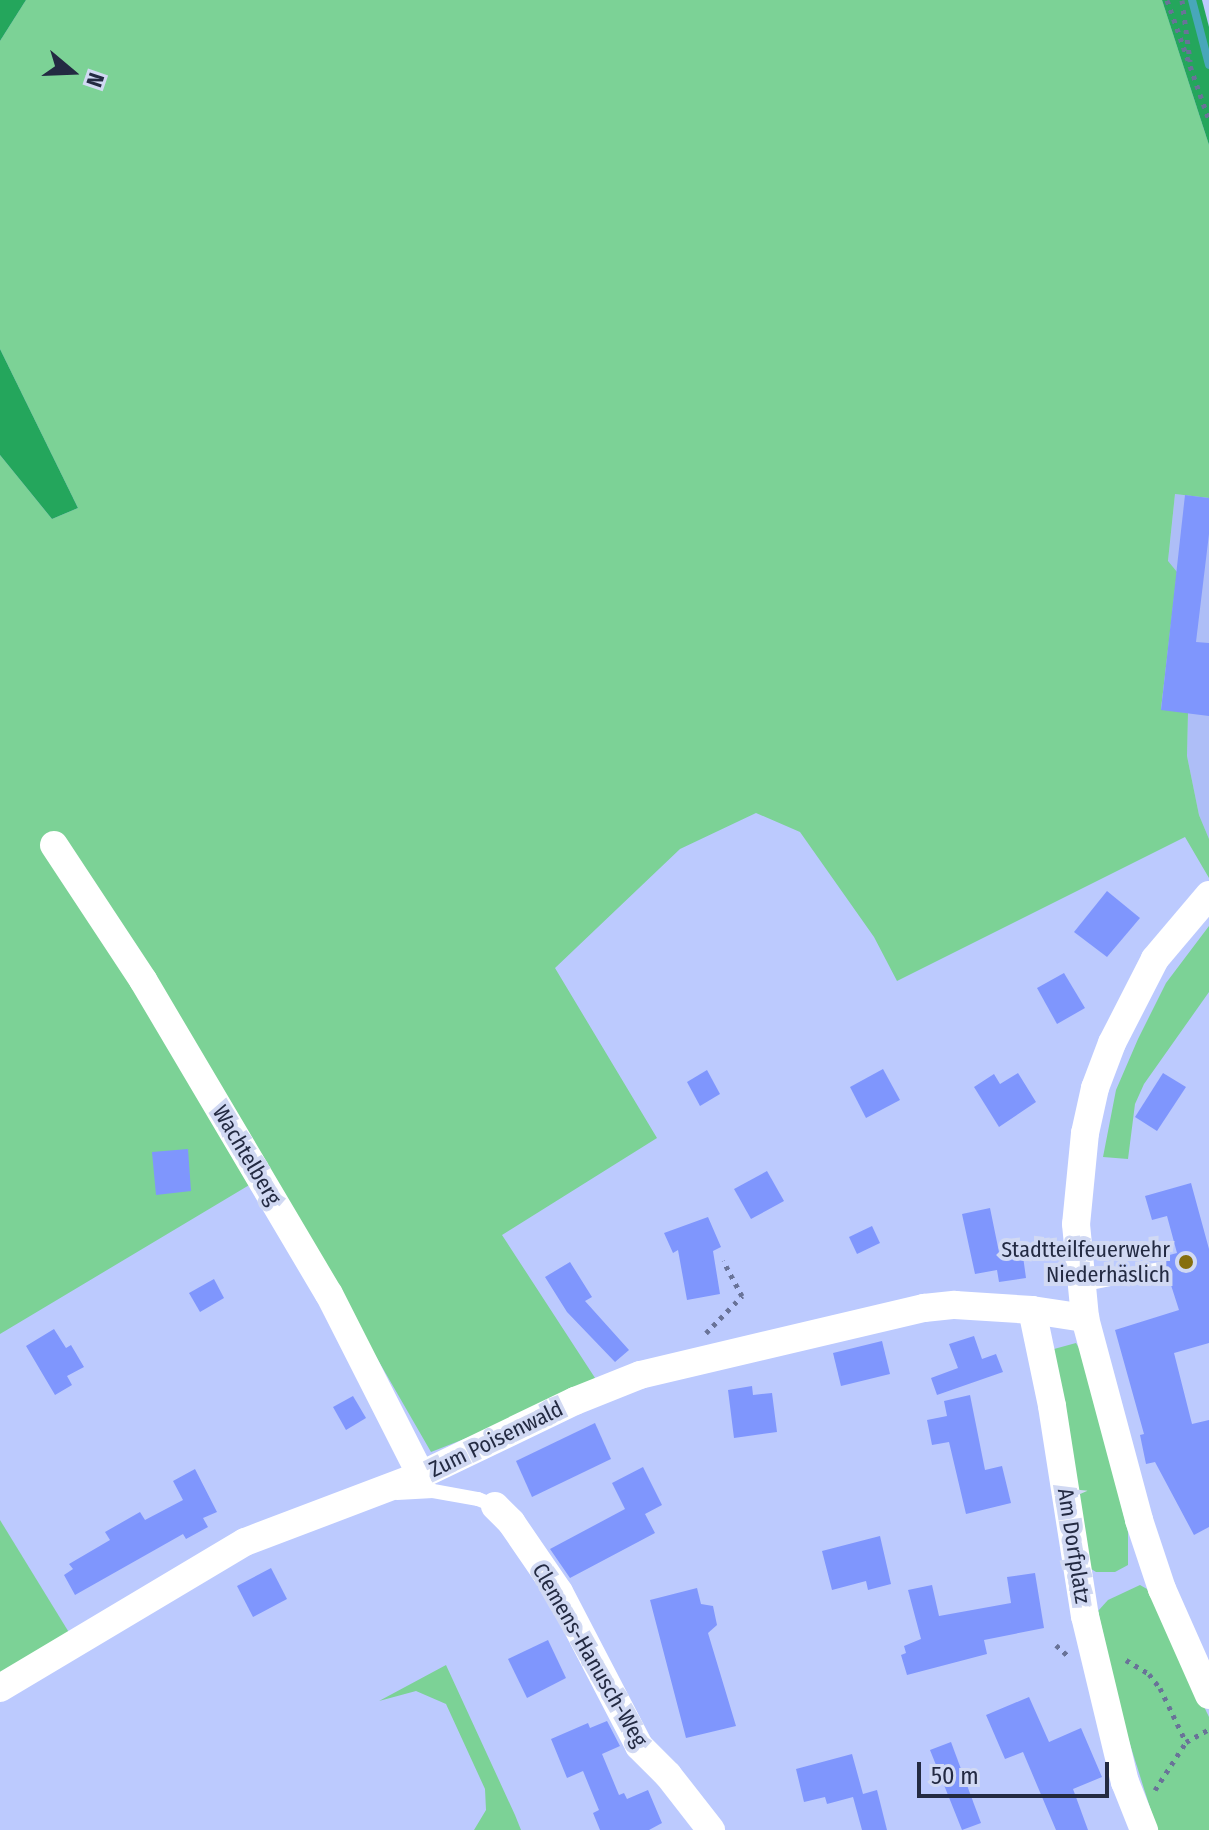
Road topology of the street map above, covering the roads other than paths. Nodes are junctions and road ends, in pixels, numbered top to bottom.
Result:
1 (54, 845) dead end
2 (1206, 899) edge
3 (1155, 1270) dead end
4 (1081, 1285) junction
5 (1032, 1310) junction
6 (1085, 1318) junction
7 (421, 1475) junction
8 (365, 1497) junction
9 (495, 1506) joint
10 (0, 1688) edge
11 (1209, 1695) edge
12 (1141, 1823) edge
13 (711, 1830) edge

1 - 7 street, Wachtelberg
2 - 4 street
3 - 4 lane
4 - 6 street
5 - 6 street
5 - 7 street, Zum Poisenwald
5 - 12 street, Am Dorfplatz
6 - 11 street
7 - 8 street, Zum Poisenwald
8 - 9 lane, Clemens-Hanusch-Weg
8 - 10 street, Zum Poisenwald
9 - 13 street, Clemens-Hanusch-Weg

